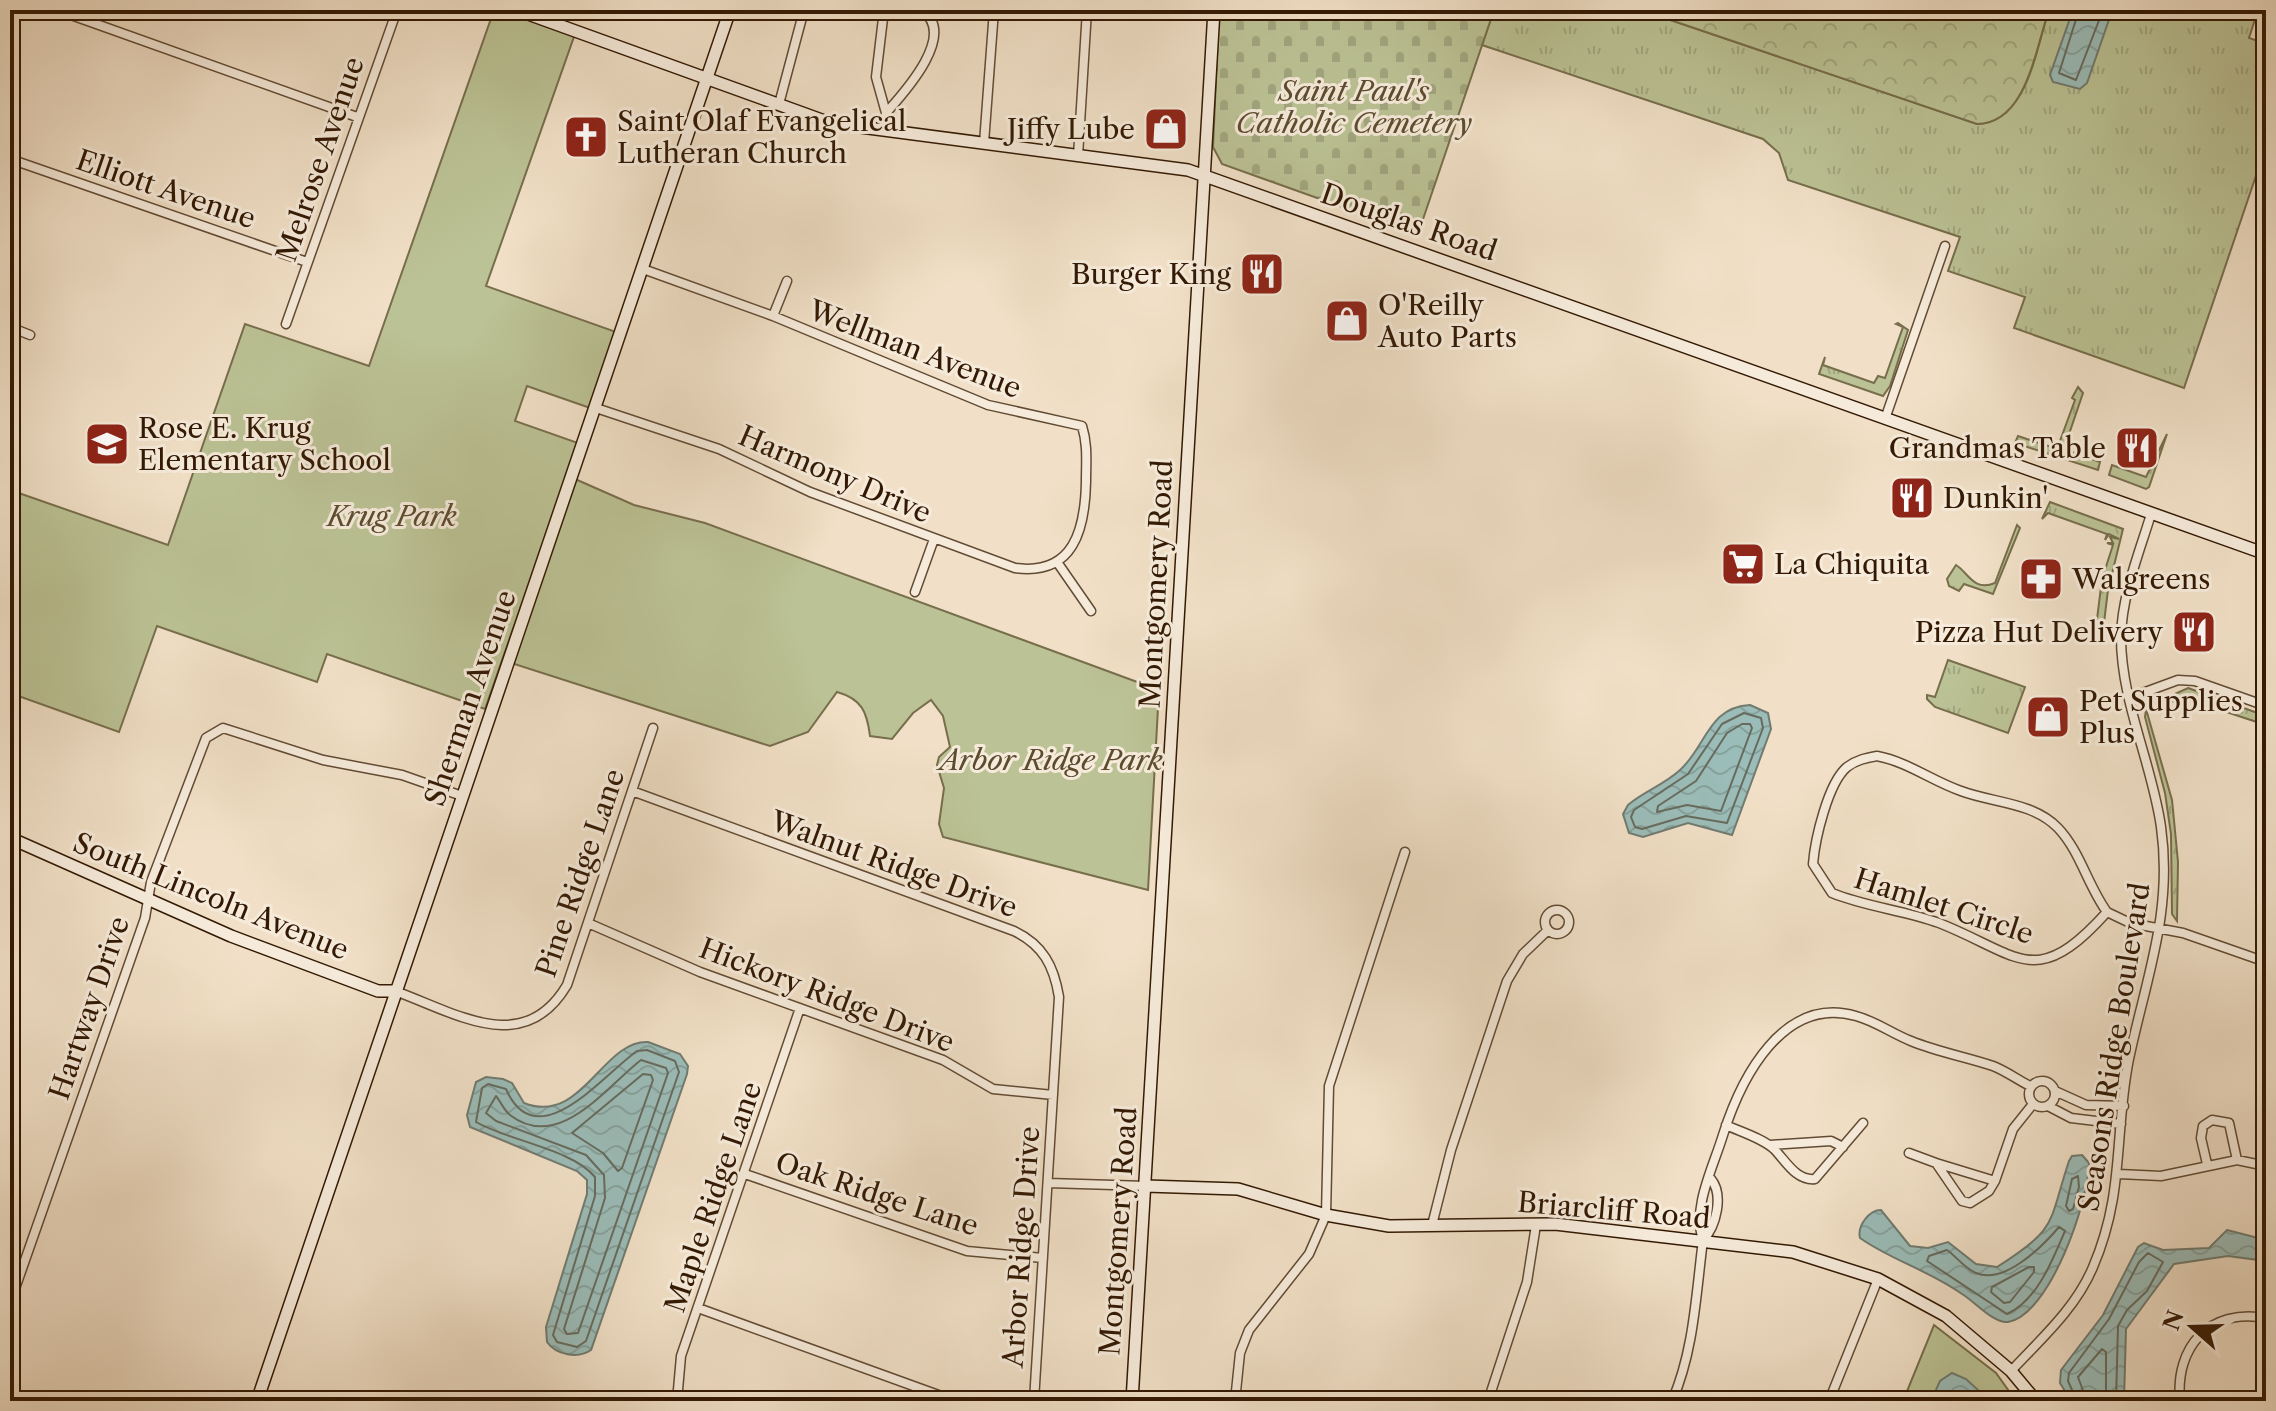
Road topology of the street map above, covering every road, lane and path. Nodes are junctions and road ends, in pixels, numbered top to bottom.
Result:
1 (57, 10) edge
2 (397, 10) edge
3 (517, 10) edge
4 (730, 10) edge
5 (804, 10) edge
6 (884, 10) edge
7 (921, 10) edge
8 (994, 10) edge
9 (1087, 10) edge
10 (1214, 10) edge
11 (707, 78) junction
12 (779, 104) junction
13 (886, 113) junction
14 (357, 117) junction
15 (885, 130) junction
16 (984, 143) junction
17 (1078, 156) junction
18 (10, 159) edge
19 (1203, 174) junction
20 (1945, 246) dead end
21 (307, 262) junction
22 (643, 269) junction
23 (787, 281) dead end
24 (773, 316) junction
25 (286, 324) dead end
26 (10, 327) edge
27 (30, 335) dead end
28 (596, 408) junction
29 (1885, 419) junction
30 (2151, 514) junction
31 (934, 539) junction
32 (2266, 554) edge
33 (1057, 562) junction
34 (915, 592) dead end
35 (1091, 611) dead end
36 (2129, 698) junction
37 (2266, 706) edge
38 (653, 728) dead end
39 (632, 791) junction
40 (462, 796) junction
41 (10, 838) edge
42 (1405, 852) dead end
43 (148, 900) junction
44 (2107, 912) junction
45 (588, 923) junction
46 (1548, 930) dead end
47 (2160, 930) junction
48 (2266, 962) edge
49 (395, 991) junction
50 (800, 1008) junction
51 (2030, 1086) junction
52 (2055, 1091) junction
53 (1053, 1095) junction
54 (2033, 1104) junction
55 (2048, 1106) junction
56 (2124, 1106) junction
57 (1863, 1123) dead end
58 (2121, 1124) junction
59 (1726, 1125) junction
60 (1770, 1145) junction
61 (1843, 1147) junction
62 (1909, 1153) dead end
63 (2237, 1160) junction
64 (1936, 1163) junction
65 (2207, 1164) junction
66 (2266, 1166) edge
67 (745, 1174) junction
68 (2119, 1174) junction
69 (1711, 1179) junction
70 (1995, 1181) junction
71 (1048, 1183) junction
72 (1146, 1186) junction
73 (1326, 1215) junction
74 (1432, 1225) junction
75 (1536, 1225) junction
76 (1703, 1240) junction
77 (1043, 1258) junction
78 (1878, 1279) junction
79 (10, 1303) edge
80 (698, 1308) junction
81 (2266, 1318) edge
82 (2011, 1371) junction
83 (257, 1401) edge
84 (677, 1401) edge
85 (955, 1401) edge
86 (1034, 1401) edge
87 (1132, 1401) edge
88 (1235, 1401) edge
89 (1488, 1401) edge
90 (1672, 1401) edge
91 (1829, 1401) edge
92 (2036, 1401) edge
93 (2180, 1401) edge

1 - 14 street
2 - 14 street, Melrose Avenue
3 - 11 street, Douglas Road
4 - 11 street, Sherman Avenue
5 - 12 street
6 - 13 street
7 - 13 street
8 - 16 street
9 - 17 street
10 - 19 street, Montgomery Road
11 - 12 street, Douglas Road
11 - 22 street, Sherman Avenue
12 - 15 street, Douglas Road
13 - 15 street
14 - 21 street, Melrose Avenue
15 - 16 street, Douglas Road
16 - 17 street, Douglas Road
17 - 19 street, Douglas Road
18 - 21 street, Elliott Avenue
19 - 29 street, Douglas Road
19 - 72 street, Montgomery Road
20 - 29 street
21 - 25 street, Melrose Avenue
22 - 24 street, Wellman Avenue
22 - 28 street, Sherman Avenue
23 - 24 street
24 - 33 street, Wellman Avenue
26 - 27 street
28 - 31 street, Harmony Drive
28 - 40 street, Sherman Avenue
29 - 30 street, Douglas Road
30 - 32 street, Douglas Road
30 - 36 street, Seasons Ridge Boulevard
31 - 33 street, Harmony Drive
31 - 34 street
33 - 35 street
36 - 37 street
36 - 47 street, Seasons Ridge Boulevard
38 - 39 street, Pine Ridge Lane
39 - 45 street, Pine Ridge Lane
39 - 53 street, Walnut Ridge Drive
40 - 43 street, Hartway Drive
40 - 49 street, Sherman Avenue
41 - 43 street, South Lincoln Avenue
42 - 73 street
43 - 49 street, South Lincoln Avenue
43 - 79 street, Hartway Drive
44 - 44 street, Hamlet Circle
44 - 47 street
45 - 49 street, Pine Ridge Lane
45 - 50 street, Hickory Ridge Drive
46 - 74 street
47 - 48 street
47 - 56 street, Seasons Ridge Boulevard
49 - 83 street, Sherman Avenue
50 - 53 street, Hickory Ridge Drive
50 - 67 street, Maple Ridge Lane
51 - 52 street
51 - 54 street
51 - 59 street
52 - 55 street
52 - 56 street
53 - 71 street, Arbor Ridge Drive
54 - 55 street
54 - 70 street
55 - 58 street
56 - 58 street, Seasons Ridge Boulevard
57 - 61 street
58 - 68 street, Seasons Ridge Boulevard
59 - 60 street
59 - 69 street
60 - 61 street
60 - 61 street
62 - 64 street
63 - 65 street
63 - 65 street
63 - 66 street
64 - 70 street
64 - 70 street
65 - 68 street
67 - 77 street, Oak Ridge Lane
67 - 80 street, Maple Ridge Lane
68 - 82 street, Seasons Ridge Boulevard
69 - 76 street
69 - 76 street
71 - 72 street, Briarcliff Road
71 - 77 street, Arbor Ridge Drive
72 - 73 street, Briarcliff Road
72 - 87 street, Montgomery Road
73 - 74 street, Briarcliff Road
73 - 88 street
74 - 75 street, Briarcliff Road
75 - 76 street, Briarcliff Road
75 - 89 street
76 - 78 street, Briarcliff Road
76 - 90 street
77 - 86 street, Arbor Ridge Drive
78 - 82 street, Briarcliff Road
78 - 91 street
80 - 84 street, Maple Ridge Lane
80 - 85 street
81 - 93 street
82 - 92 street, Briarcliff Road

